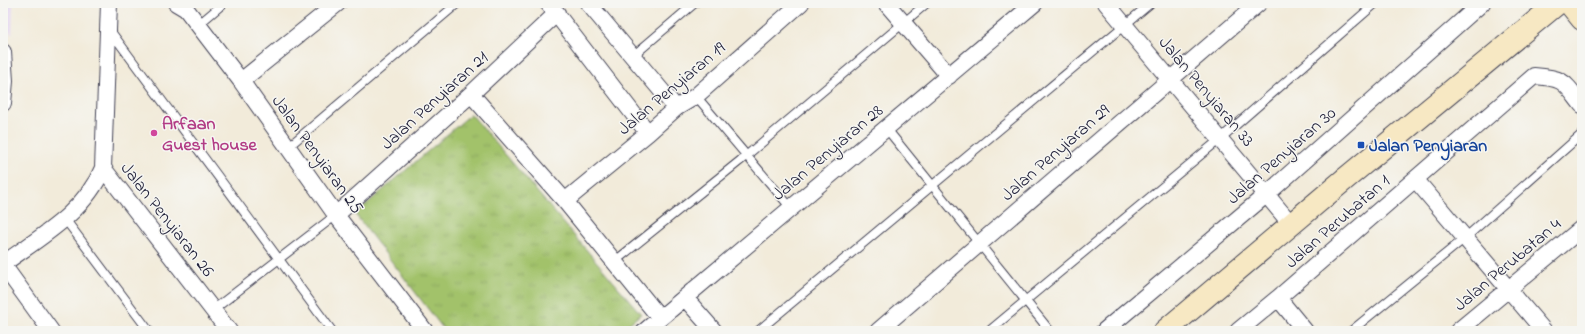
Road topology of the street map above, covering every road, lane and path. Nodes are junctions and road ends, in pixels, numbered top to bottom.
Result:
1 (109, 3) edge
2 (176, 3) edge
3 (224, 3) edge
4 (338, 3) edge
5 (458, 3) edge
6 (588, 3) edge
7 (695, 3) edge
8 (801, 3) edge
9 (886, 3) edge
10 (927, 3) edge
11 (1035, 3) edge
12 (1106, 3) edge
13 (1151, 3) edge
14 (1259, 3) edge
15 (1376, 3) edge
16 (1558, 3) edge
17 (1570, 3) edge
18 (1481, 4) edge
19 (553, 8) edge
20 (1582, 19) edge
21 (904, 24) junction
22 (1124, 24) junction
23 (198, 25) junction
24 (109, 29) junction
25 (3, 52) edge
26 (633, 56) junction
27 (949, 76) junction
28 (1170, 79) junction
29 (241, 81) junction
30 (471, 94) junction
31 (696, 96) junction
32 (3, 103) edge
33 (1582, 105) edge
34 (676, 108) junction
35 (886, 128) junction
36 (648, 133) junction
37 (1582, 134) edge
38 (1220, 139) junction
39 (288, 147) junction
40 (746, 156) junction
41 (103, 168) junction
42 (1415, 179) junction
43 (933, 186) junction
44 (1267, 194) junction
45 (565, 200) junction
46 (791, 208) junction
47 (336, 215) junction
48 (65, 219) junction
49 (1291, 224) junction
50 (1582, 228) edge
51 (1465, 238) junction
52 (979, 244) junction
53 (279, 258) junction
54 (614, 262) junction
55 (3, 265) edge
56 (1509, 289) junction
57 (685, 298) junction
58 (1278, 298) junction
59 (1025, 300) junction
60 (213, 310) junction
61 (660, 318) junction
62 (51, 331) edge
63 (149, 331) edge
64 (229, 331) edge
65 (332, 331) edge
66 (425, 331) edge
67 (645, 331) edge
68 (714, 331) edge
69 (758, 331) edge
70 (878, 331) edge
71 (989, 331) edge
72 (1050, 331) edge
73 (1104, 331) edge
74 (1165, 331) edge
75 (1238, 331) edge
76 (1306, 331) edge
77 (1351, 331) edge
78 (1458, 331) edge
79 (1544, 331) edge

1 - 24 street, Jalan Penyiaran 26
2 - 23 street, Jalan Penyiaran 25
3 - 23 lane
4 - 29 street
5 - 39 lane
6 - 26 street
7 - 26 lane
8 - 31 street, Jalan Penyiaran 19
9 - 21 street
10 - 21 lane
11 - 27 street, Jalan Penyiaran 28
12 - 22 street, Jalan Penyiaran 33
13 - 22 lane
14 - 28 street, Jalan Penyiaran 29
15 - 38 lane
16 - 49 street
17 - 20 street
18 - 44 street, Jalan Penyiaran 30
19 - 30 street, Jalan Penyiaran 21
19 - 36 street
21 - 27 street
21 - 40 lane
22 - 28 street, Jalan Penyiaran 33
22 - 43 lane
23 - 29 street, Jalan Penyiaran 25
24 - 41 street, Jalan Penyiaran 26
24 - 53 lane
25 - 32 street
26 - 34 street
27 - 35 street, Jalan Penyiaran 28
28 - 38 street, Jalan Penyiaran 33
28 - 52 street, Jalan Penyiaran 29
29 - 39 street, Jalan Penyiaran 25
30 - 45 street
30 - 47 street, Jalan Penyiaran 21
31 - 34 street, Jalan Penyiaran 19
31 - 40 lane
33 - 42 street, Jalan Perubatan 1
34 - 36 street, Jalan Penyiaran 19
35 - 43 lane
35 - 46 street, Jalan Penyiaran 28
36 - 45 street, Jalan Penyiaran 19
37 - 51 lane
38 - 44 street, Jalan Penyiaran 33
38 - 59 lane
39 - 47 street, Jalan Penyiaran 25
40 - 46 lane
40 - 54 lane
41 - 48 street
41 - 60 street, Jalan Penyiaran 26
42 - 51 street
42 - 58 street, Jalan Perubatan 1
43 - 52 lane
43 - 69 lane
44 - 49 street, Jalan Penyiaran 33
44 - 73 street, Jalan Penyiaran 30
45 - 54 street
46 - 57 street, Jalan Penyiaran 28
47 - 53 lane
47 - 66 street, Jalan Penyiaran 25
48 - 55 street
48 - 63 lane
49 - 74 street
50 - 56 street, Jalan Perubatan 4
51 - 56 street
51 - 77 lane
52 - 59 lane
52 - 70 street, Jalan Penyiaran 29
53 - 60 lane
53 - 65 lane
54 - 61 street
55 - 62 street
56 - 78 street, Jalan Perubatan 4
56 - 79 street
57 - 61 street, Jalan Penyiaran 28
57 - 68 street
58 - 75 street, Jalan Perubatan 1
58 - 76 street
59 - 71 lane
59 - 72 lane
60 - 64 street, Jalan Penyiaran 26
61 - 67 street, Jalan Penyiaran 28

